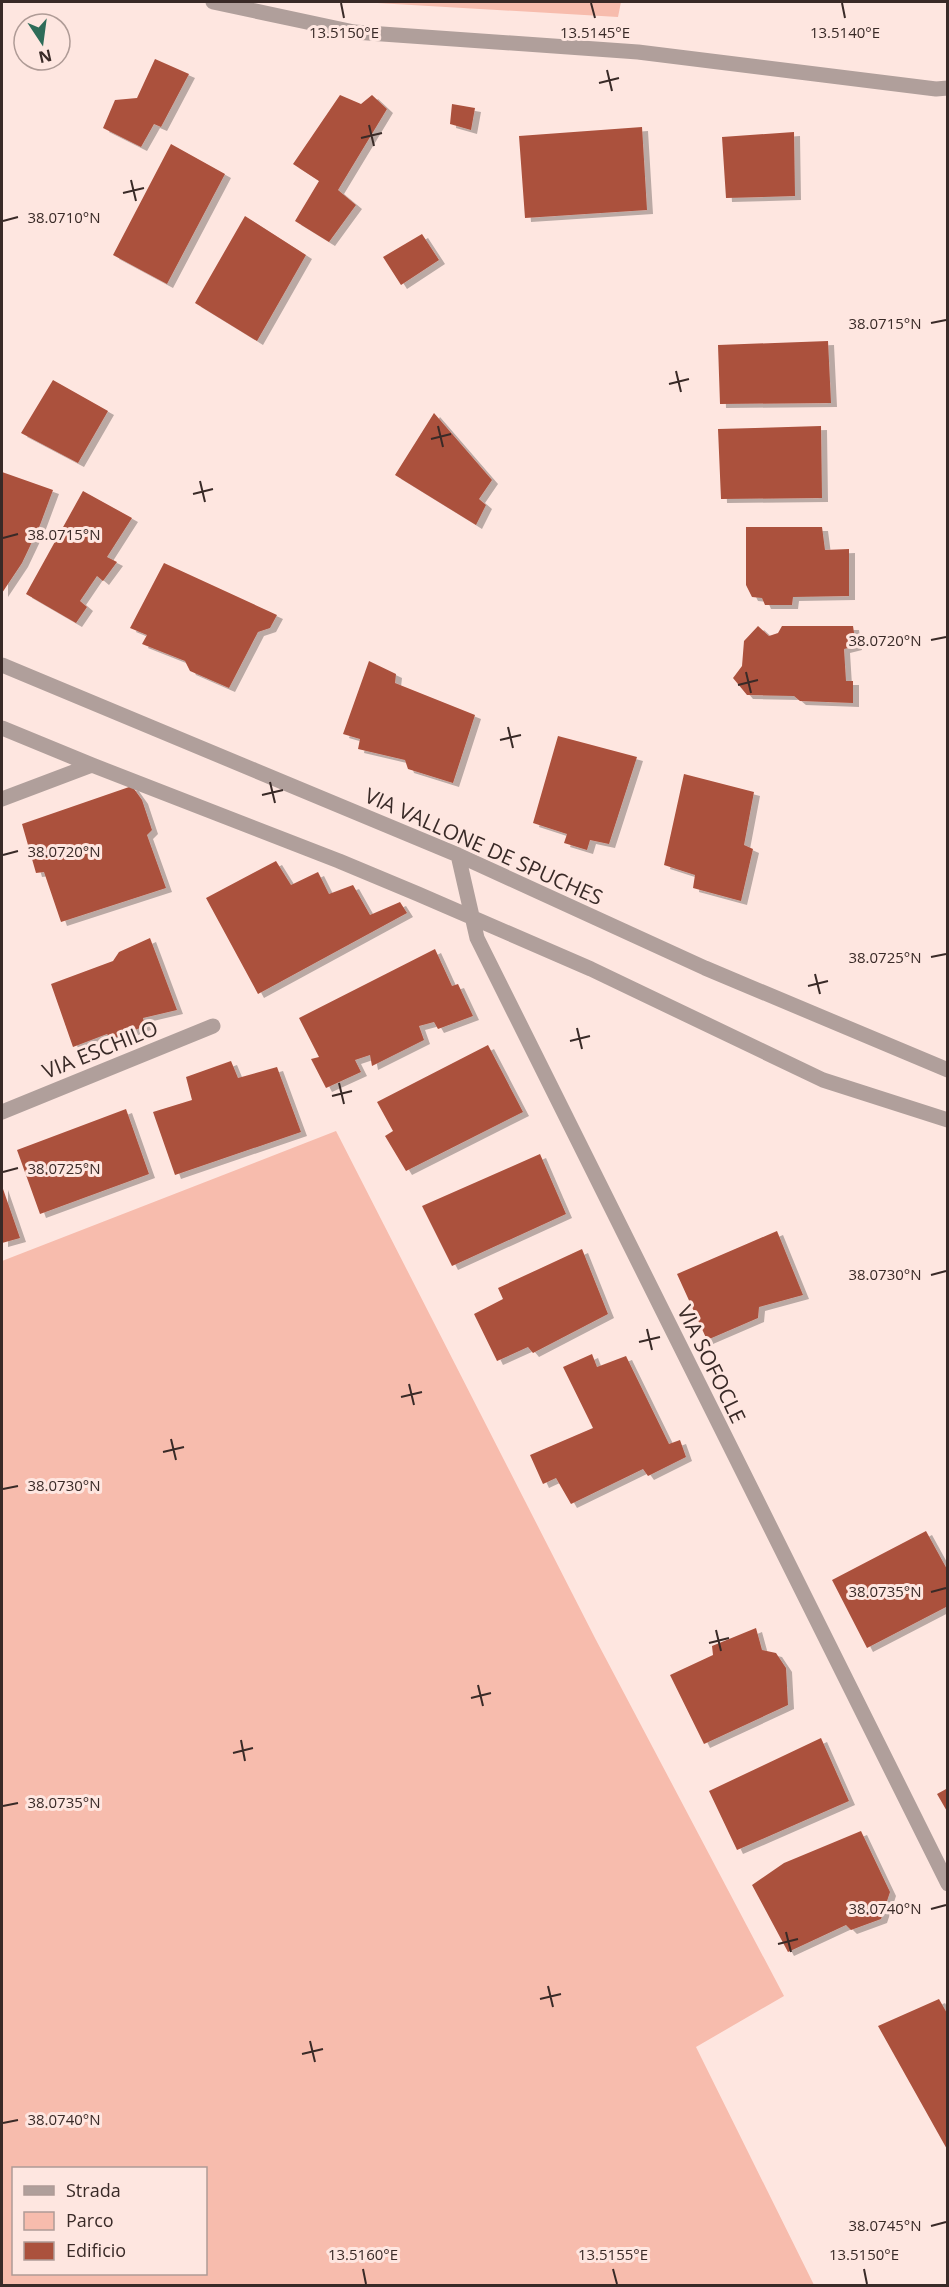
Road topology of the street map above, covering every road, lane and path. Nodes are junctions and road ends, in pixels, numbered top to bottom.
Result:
1 (213, 2) edge
2 (948, 88) edge
3 (2, 665) edge
4 (2, 728) edge
5 (92, 765) junction
6 (2, 799) edge
7 (458, 855) junction
8 (472, 918) junction
9 (213, 1026) dead end
10 (948, 1070) edge
11 (2, 1112) edge
12 (948, 1120) edge
13 (948, 1884) edge

1 - 2 street
3 - 7 street, VIA VALLONE DE SPUCHES
4 - 5 street
5 - 6 street
5 - 8 street
7 - 8 street, VIA SOFOCLE
7 - 10 street, VIA VALLONE DE SPUCHES
8 - 12 street
8 - 13 street, VIA SOFOCLE
9 - 11 street, VIA ESCHILO

